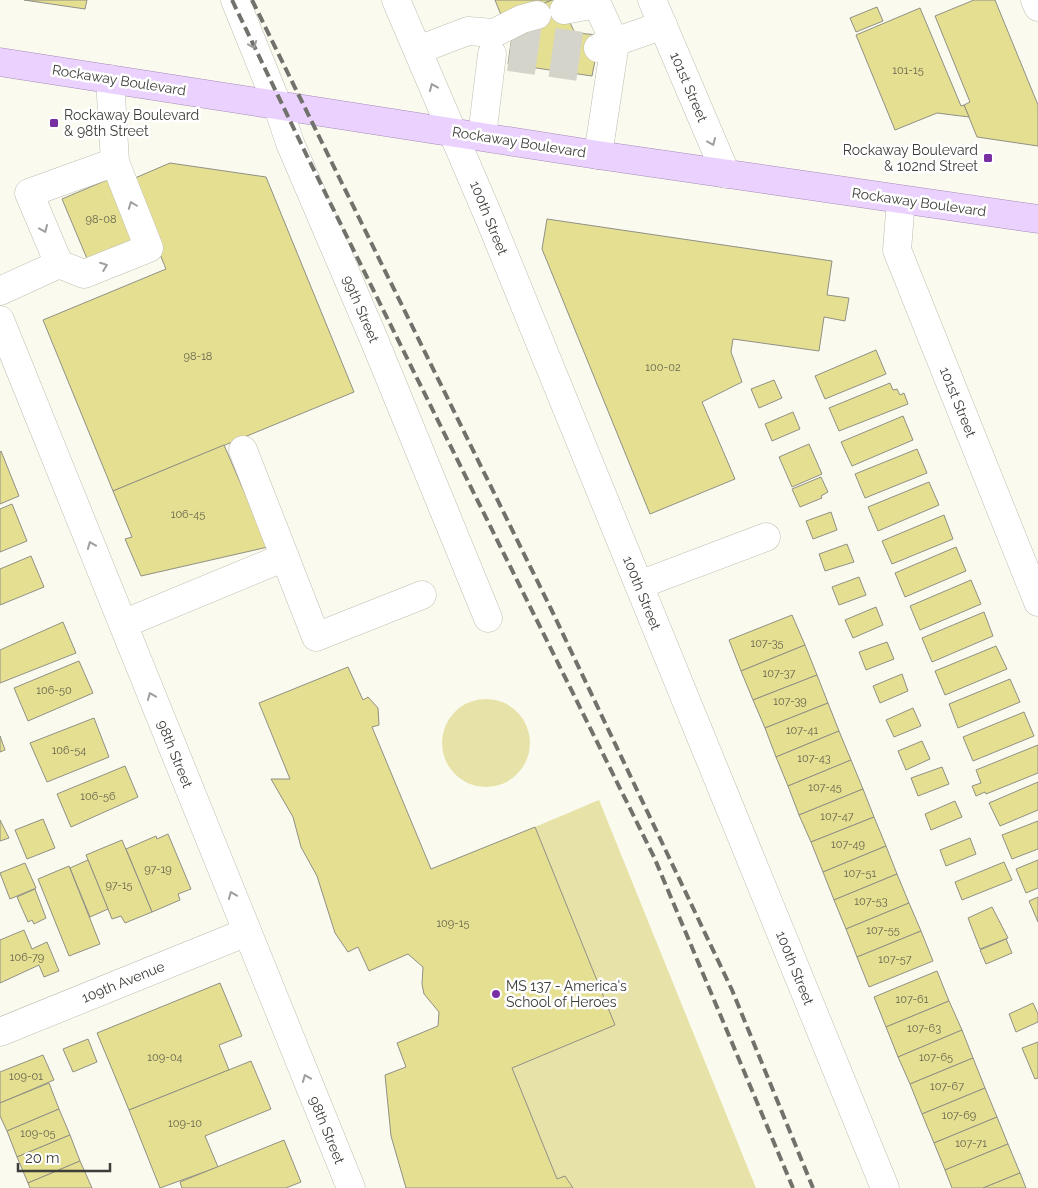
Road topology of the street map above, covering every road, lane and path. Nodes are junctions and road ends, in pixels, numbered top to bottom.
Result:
1 (235, 0) edge
2 (396, 0) edge
3 (652, 0) edge
4 (1035, 0) edge
5 (1038, 7) edge
6 (564, 10) dead end
7 (537, 15) dead end
8 (663, 25) junction
9 (502, 45) junction
10 (418, 50) junction
11 (603, 58) junction
12 (0, 62) edge
13 (110, 79) junction
14 (278, 104) junction
15 (453, 131) junction
16 (482, 136) junction
17 (598, 155) junction
18 (115, 162) junction
19 (726, 174) junction
20 (901, 200) junction
21 (1038, 219) edge
22 (59, 264) junction
23 (0, 291) edge
24 (0, 320) edge
25 (243, 450) dead end
26 (766, 537) dead end
27 (285, 557) junction
28 (639, 585) junction
29 (422, 595) dead end
30 (1038, 602) edge
31 (488, 618) dead end
32 (123, 624) junction
33 (247, 932) junction
34 (0, 1032) edge
35 (351, 1188) edge
36 (885, 1188) edge

1 -> 14 street, 99th Street
2 - 10 street, 100th Street
3 - 8 street, 101st Street
4 - 5 street
6 - 11 street
7 - 9 street
8 - 11 street
8 -> 19 street, 101st Street
9 - 10 street
9 - 16 street
15 -> 10 street, 100th Street
11 - 17 street
12 - 13 main road, Rockaway Boulevard
13 - 14 main road, Rockaway Boulevard
13 - 18 street
14 - 15 main road, Rockaway Boulevard
14 - 31 street, 99th Street
15 - 16 main road, Rockaway Boulevard
15 - 28 street, 100th Street
16 - 17 main road, Rockaway Boulevard
17 - 19 main road, Rockaway Boulevard
18 -> 22 street
22 -> 18 street
19 - 20 main road, Rockaway Boulevard
20 - 21 main road, Rockaway Boulevard
20 - 30 street, 101st Street
22 - 23 street
32 -> 24 street, 98th Street
25 - 27 street
26 - 28 street
27 - 29 street
27 - 32 street
28 - 36 street, 100th Street
33 -> 32 street, 98th Street
33 - 34 street, 109th Avenue
35 -> 33 street, 98th Street

